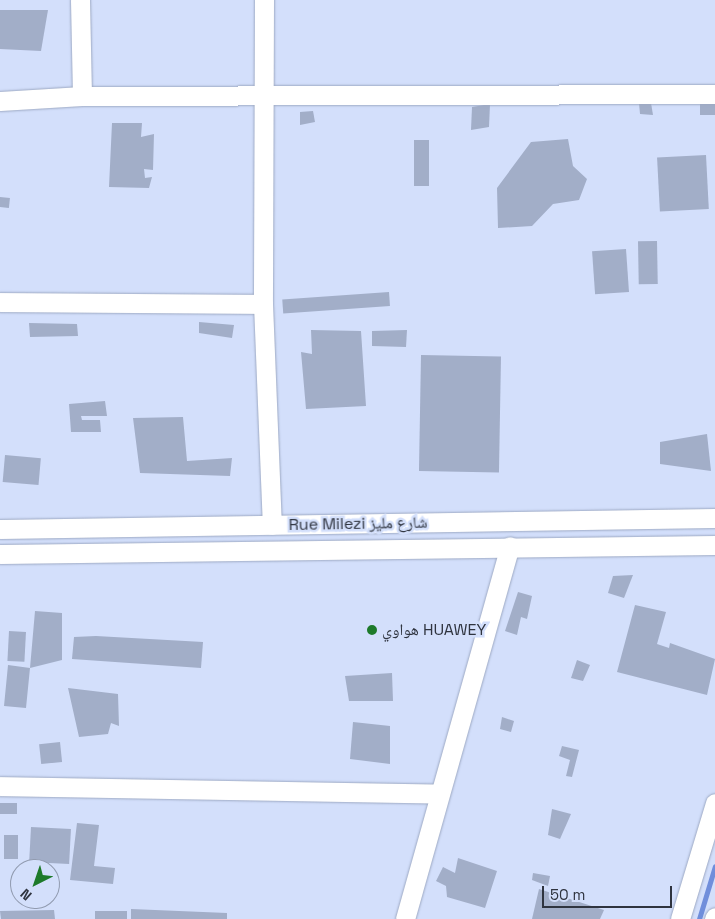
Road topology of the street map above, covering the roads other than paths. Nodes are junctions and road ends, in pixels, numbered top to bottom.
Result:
1 (80, 0) edge
2 (264, 0) edge
3 (715, 94) edge
4 (82, 96) junction
5 (263, 97) junction
6 (0, 101) edge
7 (0, 302) edge
8 (263, 304) junction
9 (715, 518) edge
10 (272, 525) junction
11 (0, 529) edge
12 (715, 545) edge
13 (510, 546) junction
14 (0, 554) edge
15 (0, 786) edge
16 (438, 794) junction
17 (715, 803) edge
18 (405, 919) edge
19 (680, 919) edge

1 - 4 street
2 - 5 street
3 - 5 street
4 - 5 street
4 - 6 street
5 - 8 street
7 - 8 street
8 - 10 street
9 - 10 street, Rue Milezi شارع مليز
10 - 11 street, Rue Milezi شارع مليز
12 - 13 street, Rue Milezi شارع مليز
13 - 14 street, Rue Milezi شارع مليز
13 - 16 street
15 - 16 street
16 - 18 street
17 - 19 street

